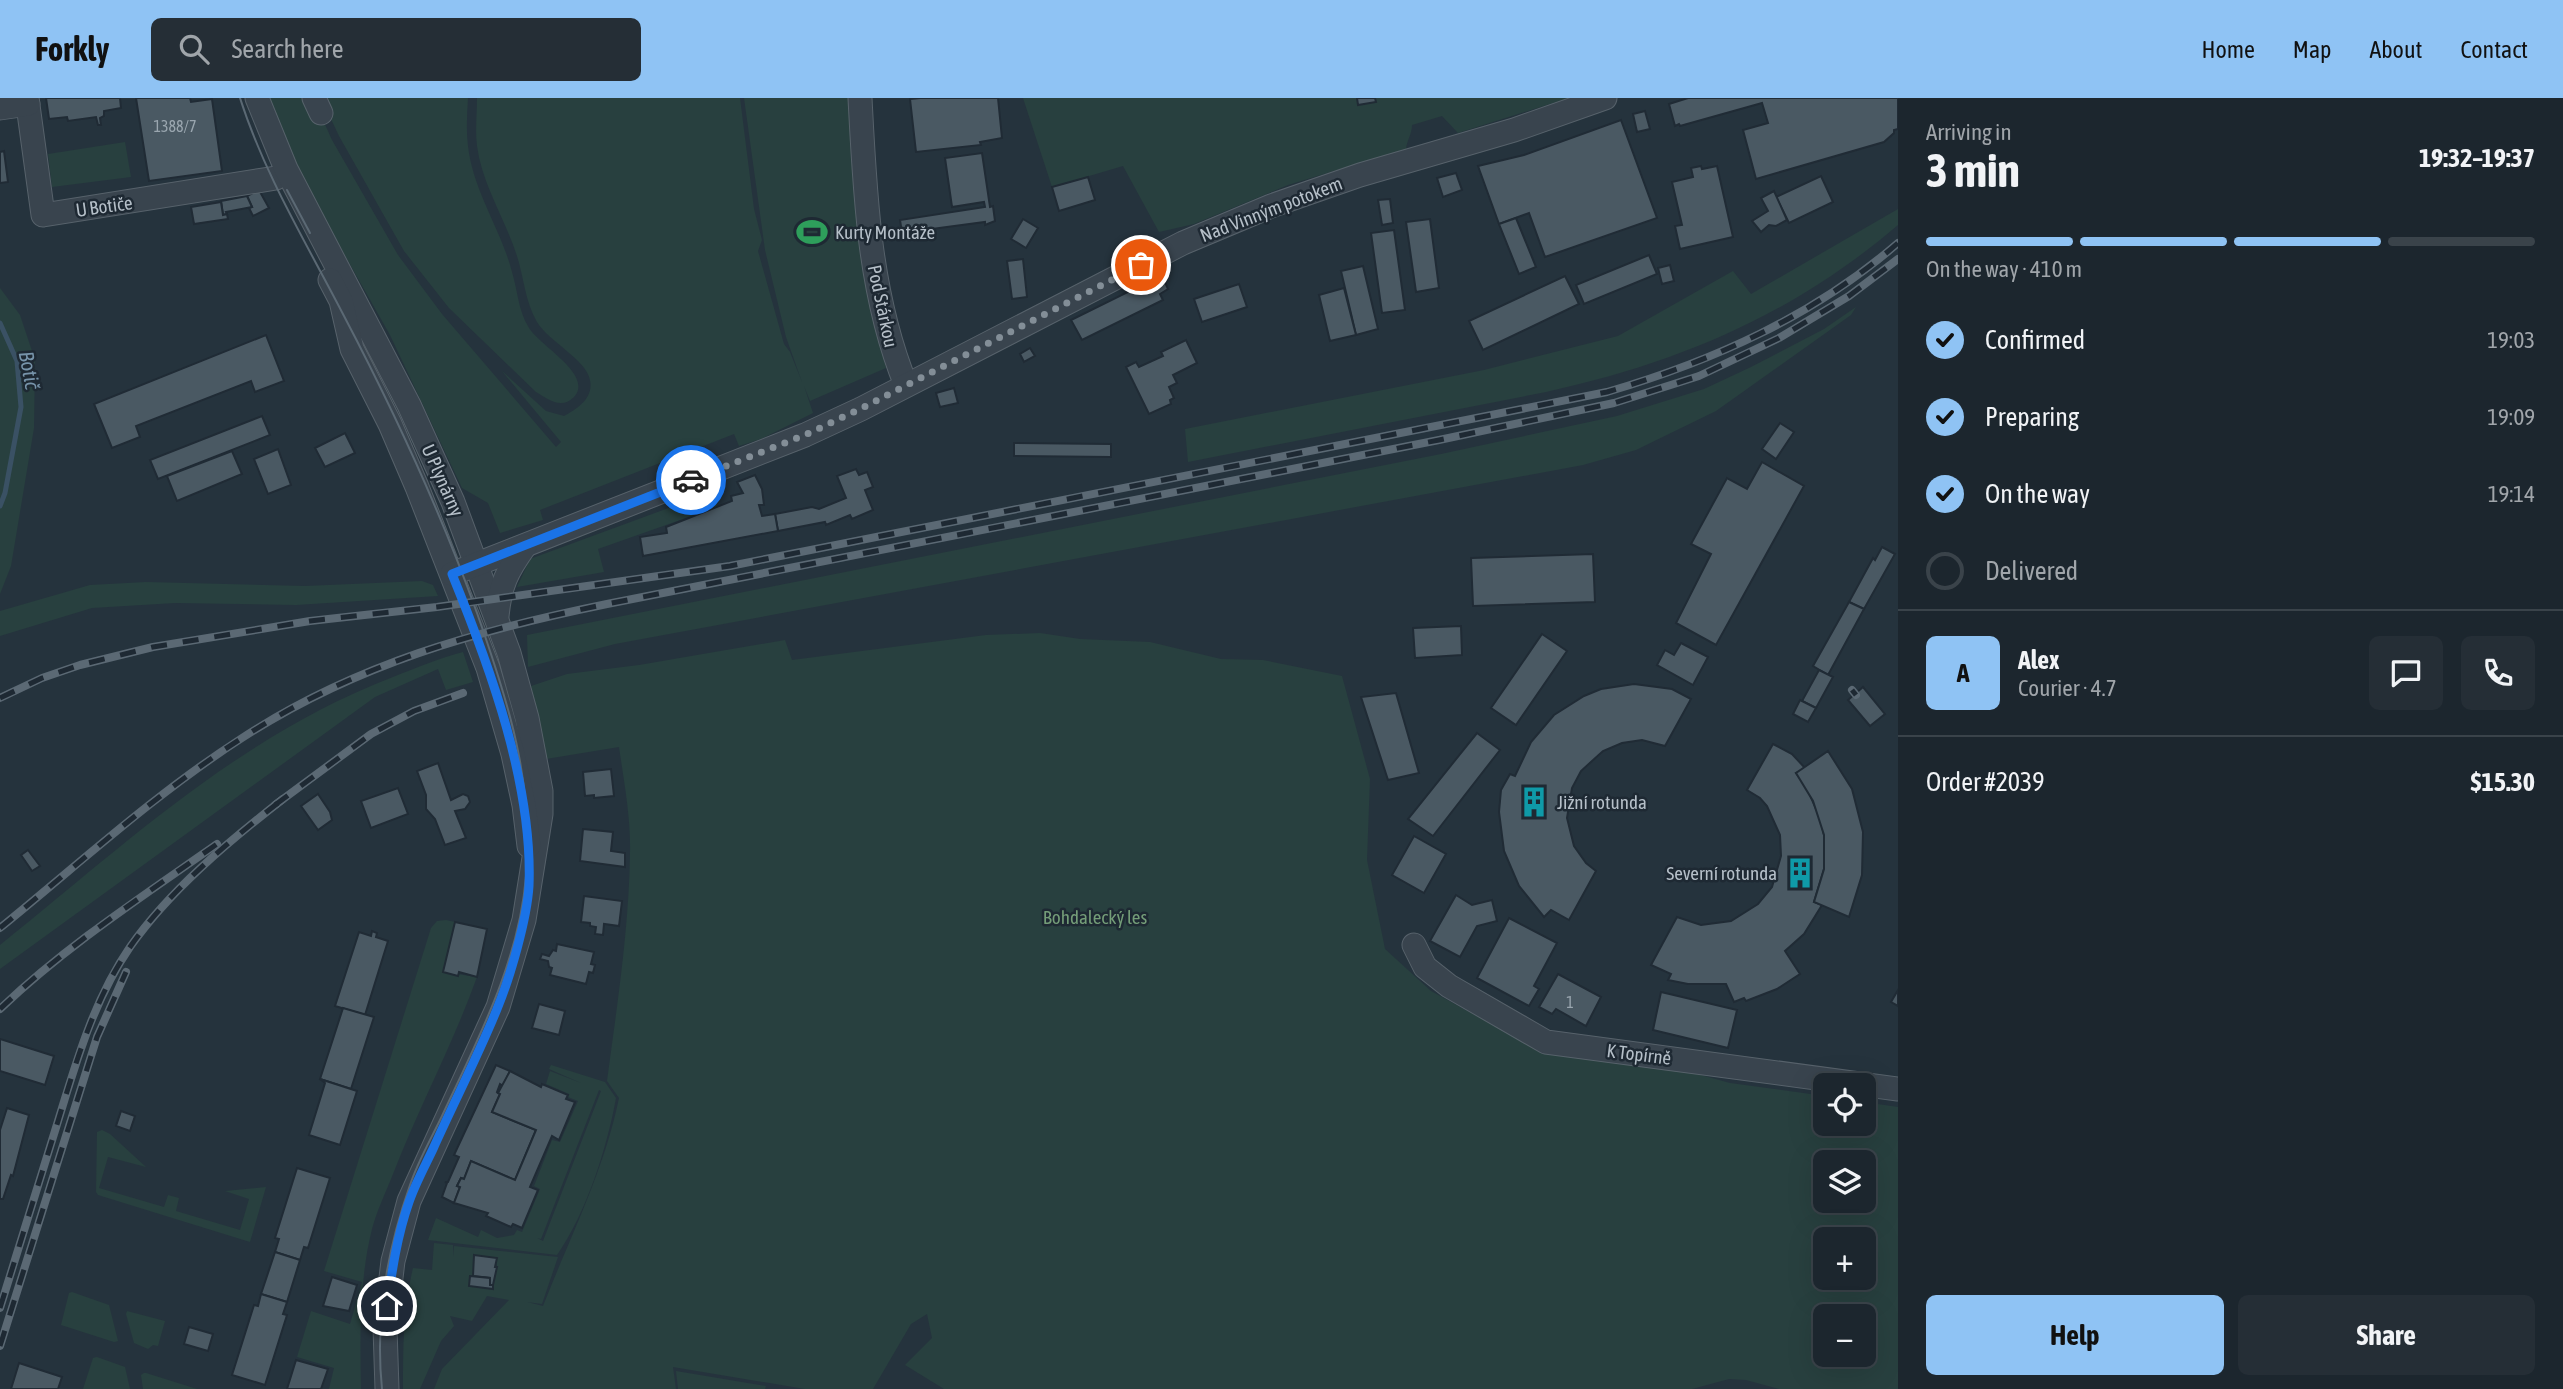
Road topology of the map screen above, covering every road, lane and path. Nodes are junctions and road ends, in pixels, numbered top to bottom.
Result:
1 (244, 98) edge
2 (257, 98) edge
3 (860, 98) edge
4 (1605, 98) edge
5 (28, 101) edge
6 (0, 108) edge
7 (276, 177) junction
8 (906, 385) junction
9 (526, 545) junction
10 (477, 564) junction
11 (452, 574) junction
12 (497, 619) junction
13 (529, 888) junction
14 (1414, 945) dead end
15 (1898, 1089) edge
16 (387, 1389) edge

1 - 7 street, U Plynárny
2 - 10 street, U Plynárny
3 - 8 street, Pod Stárkou
4 - 8 street, Nad Vinným potokem
5 - 6 street, U Botiče
5 - 7 street, U Botiče
7 - 11 street, U Plynárny
8 - 9 street, Nad Vinným potokem
9 - 10 street, Nad Vinným potokem
9 - 12 street
10 - 11 street, Nad Vinným potokem
10 - 12 street, U Plynárny
11 - 13 street, U Plynárny
12 - 13 street, U Plynárny
13 - 16 street, U Plynárny
14 - 15 street, K Topírně

